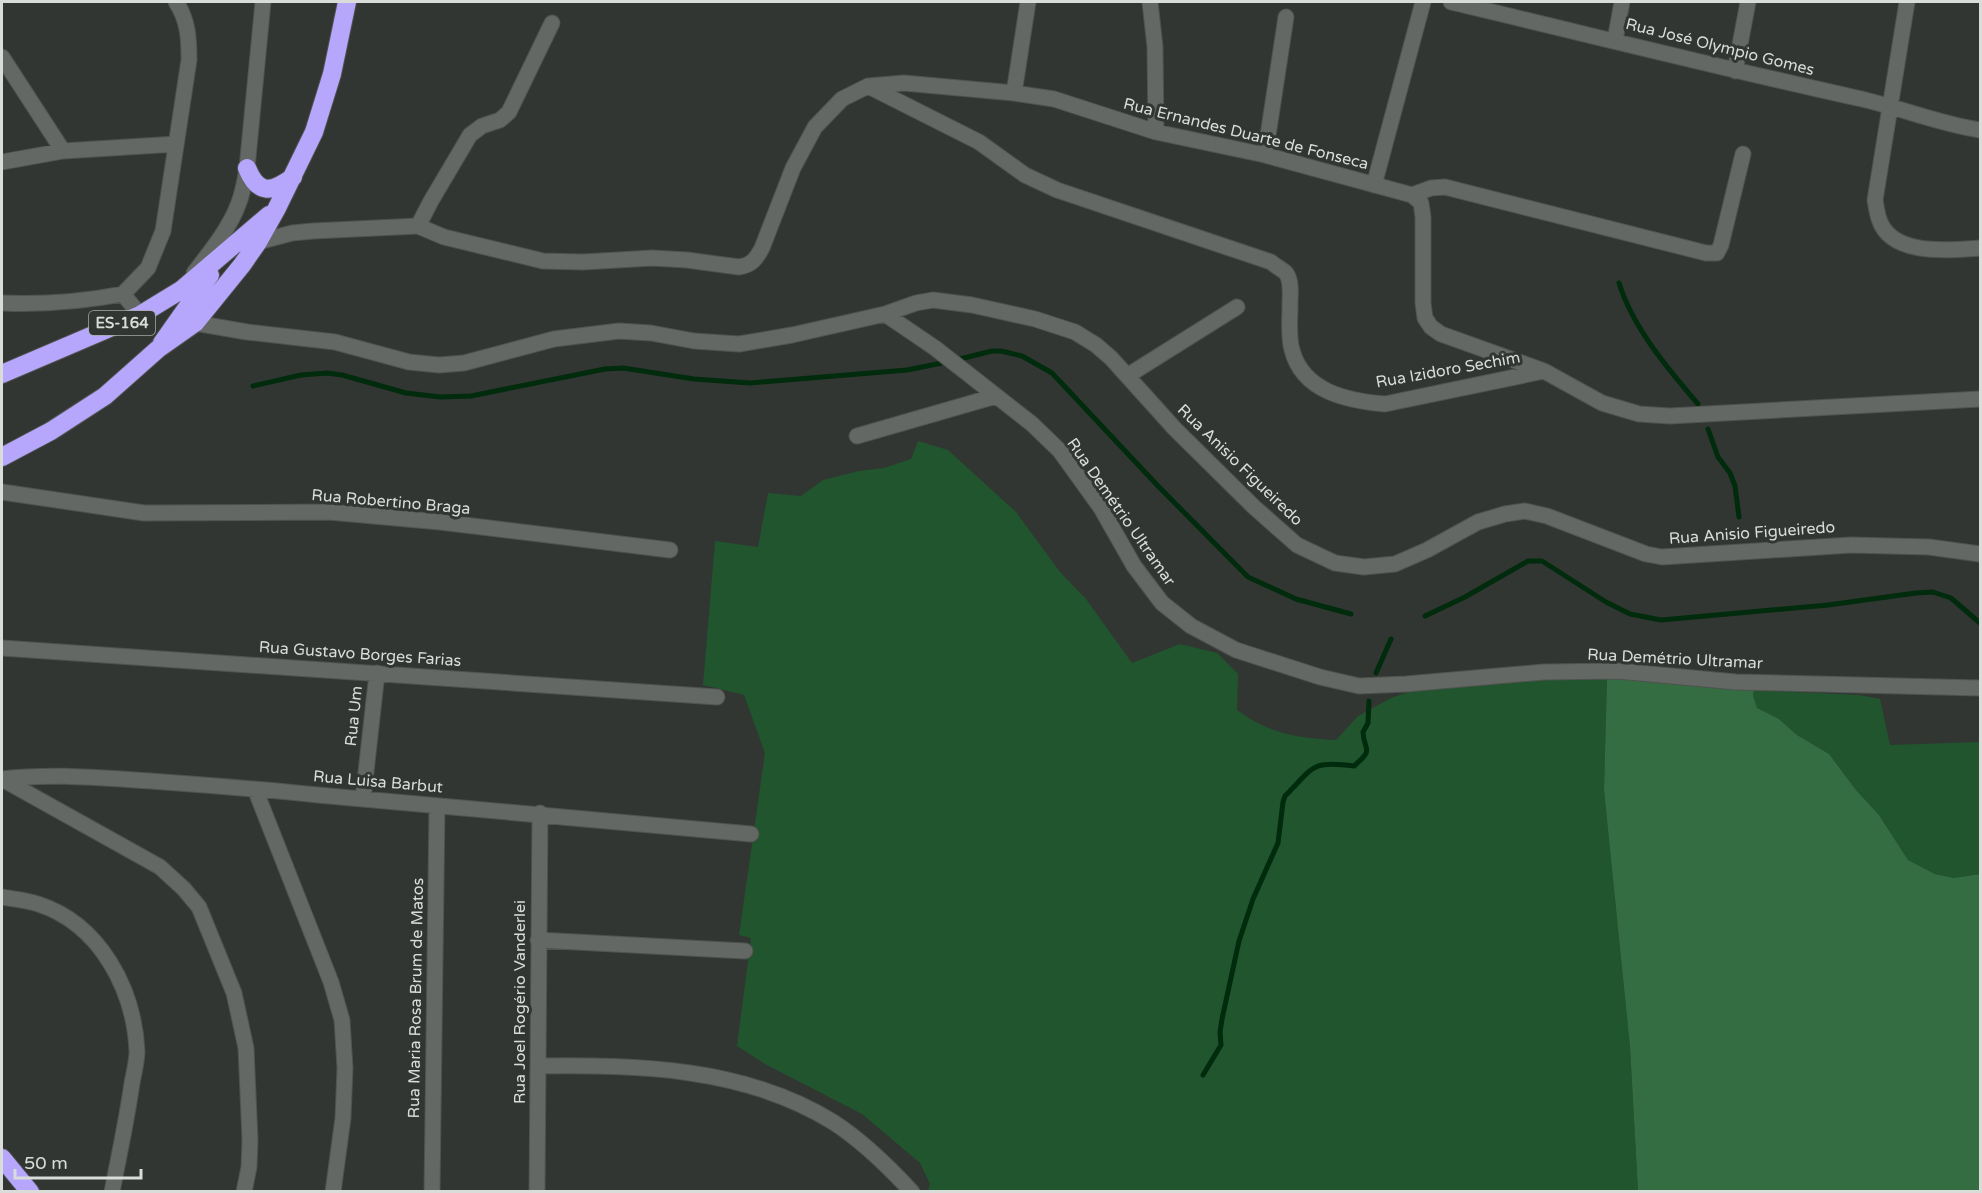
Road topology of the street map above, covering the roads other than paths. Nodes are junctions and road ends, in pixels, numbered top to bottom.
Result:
1 (176, 2) edge
2 (263, 2) edge
3 (347, 2) edge
4 (1028, 2) edge
5 (1150, 2) edge
6 (1423, 2) edge
7 (1451, 2) edge
8 (1622, 2) edge
9 (1748, 2) edge
10 (1907, 2) edge
11 (1286, 17) dead end
12 (552, 23) dead end
13 (1615, 40) junction
14 (2, 57) edge
15 (1735, 71) junction
16 (868, 86) junction
17 (1014, 93) junction
18 (1889, 105) junction
19 (1980, 130) edge
20 (1156, 132) junction
21 (176, 144) junction
22 (63, 151) junction
23 (1743, 154) dead end
24 (1264, 155) junction
25 (2, 162) edge
26 (247, 168) junction
27 (293, 177) junction
28 (1374, 185) junction
29 (1412, 195) junction
30 (238, 206) junction
31 (277, 208) junction
32 (418, 226) junction
33 (258, 242) junction
34 (1980, 248) edge
35 (229, 249) junction
36 (181, 290) junction
37 (123, 294) junction
38 (2, 303) edge
39 (1237, 307) dead end
40 (885, 314) junction
41 (140, 315) junction
42 (195, 323) junction
43 (158, 349) junction
44 (1544, 371) junction
45 (2, 374) edge
46 (1127, 376) junction
47 (996, 396) junction
48 (1980, 399) edge
49 (857, 436) dead end
50 (2, 457) edge
51 (2, 492) edge
52 (670, 550) dead end
53 (1980, 554) edge
54 (2, 648) edge
55 (377, 673) junction
56 (1980, 688) edge
57 (717, 698) dead end
58 (2, 779) edge
59 (255, 789) junction
60 (363, 799) junction
61 (437, 806) junction
62 (540, 813) junction
63 (751, 834) dead end
64 (2, 897) edge
65 (538, 940) junction
66 (745, 951) dead end
67 (538, 1066) junction
68 (2, 1158) edge
69 (30, 1191) edge
70 (112, 1191) edge
71 (244, 1191) edge
72 (333, 1191) edge
73 (432, 1191) edge
74 (537, 1191) edge
75 (912, 1191) edge

1 - 21 street
2 - 26 street
3 - 27 highway, ES-164
4 - 17 street
5 - 20 street
6 - 28 street
7 - 13 street, Rua José Olympio Gomes
8 - 13 street
9 - 15 street
10 - 18 street
11 - 24 street
12 - 32 street
13 - 15 street, Rua José Olympio Gomes
14 - 22 street
15 - 18 street, Rua José Olympio Gomes
16 - 17 street, Rua Ernandes Duarte de Fonseca
16 - 32 street, Rua Ernandes Duarte de Fonseca
16 - 44 street, Rua Izidoro Sechim
17 - 20 street, Rua Ernandes Duarte de Fonseca
18 - 19 street, Rua José Olympio Gomes
18 - 34 street
20 - 24 street, Rua Ernandes Duarte de Fonseca
21 - 22 street
21 - 37 street
22 - 25 street
23 - 29 street
24 - 28 street, Rua Ernandes Duarte de Fonseca
26 - 27 highway
26 - 30 street
27 - 31 highway, ES-164
28 - 29 street, Rua Ernandes Duarte de Fonseca
29 - 44 street
30 - 35 street
30 - 36 street
31 - 33 highway, ES-164
31 - 35 highway, ES-164
32 - 33 street, Rua Ernandes Duarte de Fonseca
33 - 42 highway, ES-164
35 - 36 highway, ES-164
35 - 43 highway
36 - 41 highway, ES-164
37 - 38 street
37 - 41 street
39 - 46 street
40 - 42 street
40 - 46 street, Rua Anisio Figueiredo
40 - 47 street, Rua Demétrio Ultramar
41 - 45 highway, ES-164
42 - 43 highway, ES-164
43 - 50 highway, ES-164
44 - 48 street, Rua Izidoro Sechim
46 - 53 street, Rua Anisio Figueiredo
47 - 49 street
47 - 56 street, Rua Demétrio Ultramar
51 - 52 street, Rua Robertino Braga
54 - 55 street, Rua Gustavo Borges Farias
55 - 57 street, Rua Gustavo Borges Farias
55 - 60 street, Rua Um
58 - 59 street, Rua Luisa Barbut
58 - 71 street
59 - 60 street, Rua Luisa Barbut
59 - 72 street
60 - 61 street, Rua Luisa Barbut
61 - 62 street, Rua Luisa Barbut
61 - 73 street, Rua Maria Rosa Brum de Matos
62 - 63 street, Rua Luisa Barbut
62 - 65 street, Rua Joel Rogério Vanderlei
64 - 70 street
65 - 66 street
65 - 67 street, Rua Joel Rogério Vanderlei
67 - 74 street, Rua Joel Rogério Vanderlei
67 - 75 street
68 - 69 highway

